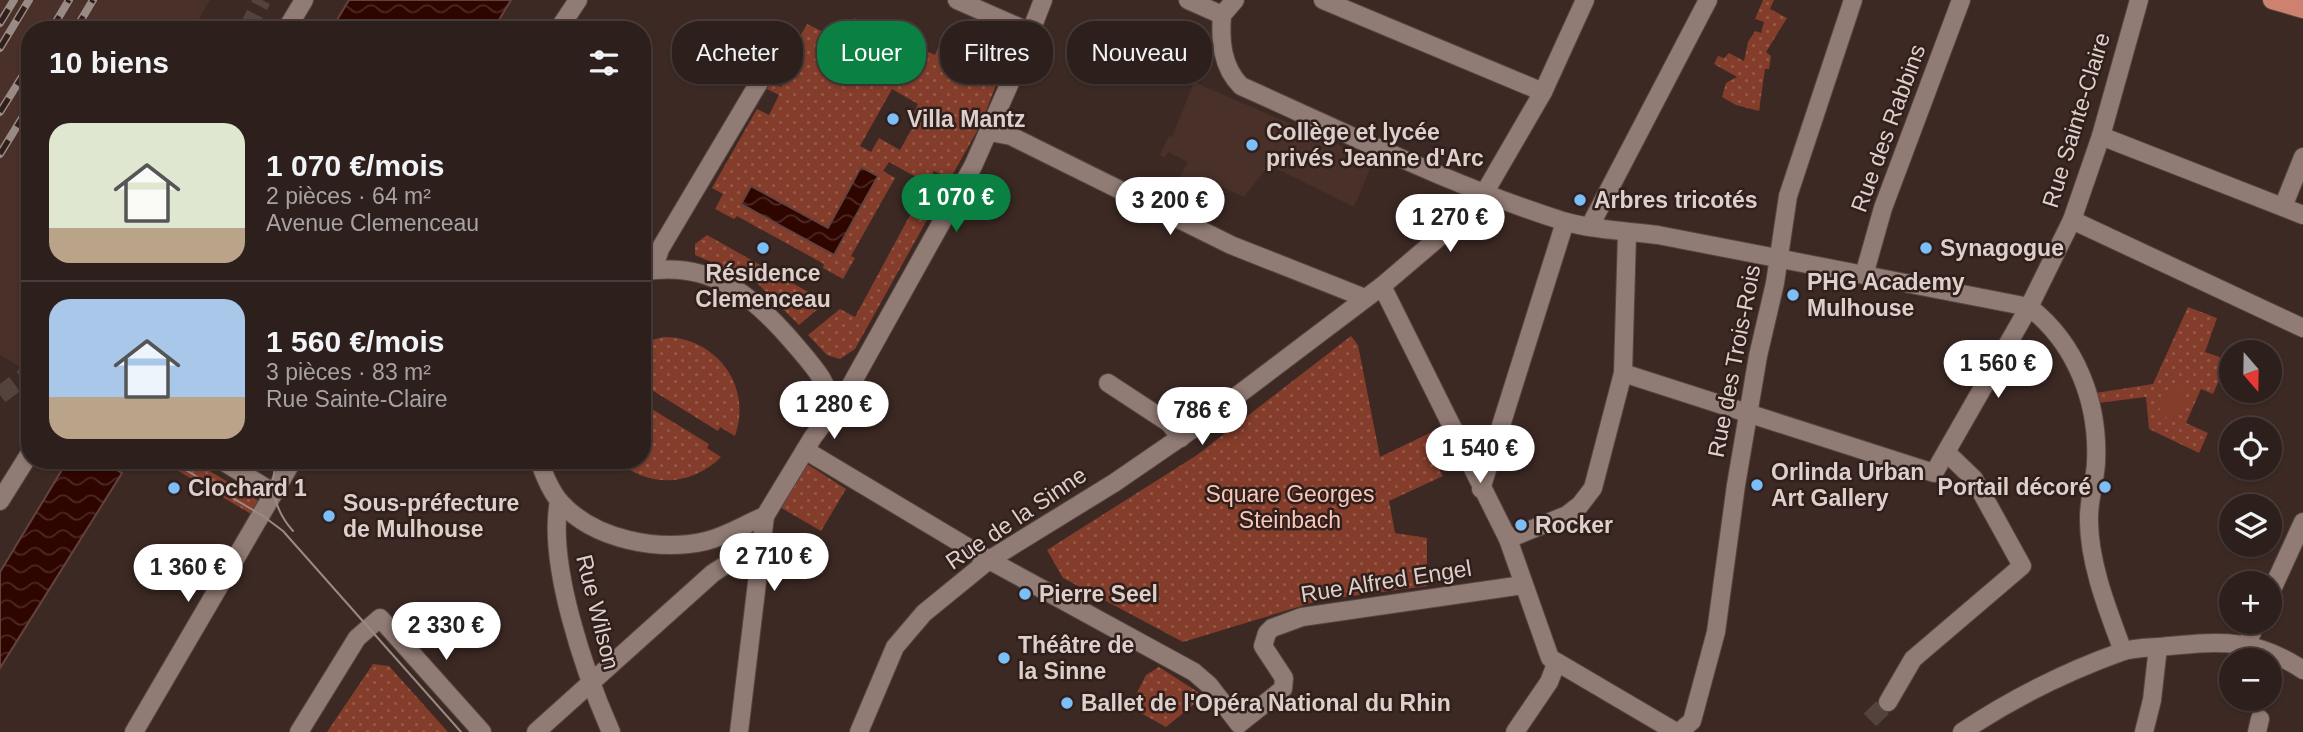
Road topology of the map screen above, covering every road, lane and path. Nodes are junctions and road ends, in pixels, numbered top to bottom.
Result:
1 (304, 0) edge
2 (565, 0) edge
3 (578, 0) edge
4 (957, 0) edge
5 (1043, 0) edge
6 (1188, 0) edge
7 (1235, 0) edge
8 (1323, 0) edge
9 (1585, 0) edge
10 (1707, 0) edge
11 (1853, 0) edge
12 (1961, 0) edge
13 (2139, 0) edge
14 (2272, 0) edge
15 (2303, 9) edge
16 (1222, 15) junction
17 (291, 21) edge
18 (561, 21) edge
19 (564, 21) edge
20 (1005, 21) edge
21 (1034, 21) edge
22 (758, 84) edge
23 (1009, 84) edge
24 (1543, 92) junction
25 (990, 132) junction
26 (2101, 136) junction
27 (2303, 157) edge
28 (1488, 193) junction
29 (2283, 207) junction
30 (2303, 215) edge
31 (2072, 220) junction
32 (1565, 222) junction
33 (1590, 226) junction
34 (1628, 234) junction
35 (1778, 258) junction
36 (651, 266) edge
37 (651, 271) edge
38 (1864, 275) junction
39 (1381, 286) junction
40 (1365, 298) junction
41 (2029, 307) junction
42 (2303, 328) edge
43 (1623, 373) junction
44 (1108, 383) dead end
45 (833, 410) junction
46 (1748, 412) junction
47 (1181, 438) junction
48 (805, 450) junction
49 (1947, 453) junction
50 (1490, 460) junction
51 (1467, 461) junction
52 (21, 467) edge
53 (235, 469) edge
54 (288, 469) edge
55 (544, 469) edge
56 (1481, 489) junction
57 (274, 493) junction
58 (0, 501) edge
59 (559, 501) junction
60 (765, 516) junction
61 (2303, 522) edge
62 (1508, 539) junction
63 (758, 558) junction
64 (989, 560) junction
65 (2281, 571) edge
66 (1523, 585) junction
67 (2252, 634) edge
68 (2247, 644) junction
69 (2158, 648) junction
70 (2123, 651) junction
71 (1556, 664) junction
72 (2303, 670) edge
73 (589, 682) junction
74 (1888, 702) tunnel mouth
75 (1651, 726) edge
76 (1234, 728) edge
77 (134, 732) edge
78 (299, 732) edge
79 (482, 732) edge
80 (536, 732) edge
81 (611, 732) edge
82 (739, 732) edge
83 (859, 732) edge
84 (1515, 732) edge
85 (1677, 732) edge
86 (1962, 732) edge
87 (2144, 732) edge

1 - 17 street
2 - 18 street
3 - 19 street
4 - 20 street
5 - 21 street
6 - 16 street
7 - 16 street
8 - 24 street
9 - 24 street, Rue de la Sinne
10 - 33 street
11 - 35 street, Rue des Trois-Rois
12 - 38 street, Rue des Rabbins
13 - 26 street, Rue Sainte-Claire
14 - 15 main road
16 - 28 street
22 - 36 street
23 - 25 street
24 - 28 street, Rue de la Sinne
25 - 40 street
25 - 45 street
26 - 29 street
26 - 31 street, Rue Sainte-Claire
27 - 29 street
28 - 32 street
28 - 39 street, Rue de la Sinne
29 - 30 street
31 - 41 street, Rue Sainte-Claire
31 - 42 street
32 - 33 street
32 - 50 street
33 - 34 street
34 - 35 street
34 - 43 street
35 - 38 street
35 - 46 street, Rue des Trois-Rois
37 - 45 street
38 - 41 street
39 - 40 street, Rue de la Sinne
39 - 51 street
40 - 47 street, Rue de la Sinne
41 - 49 street, Rue Sainte-Claire
41 - 70 street
43 - 46 street
43 - 62 street
44 - 47 street
45 - 48 street
46 - 49 street, Rue Sainte-Claire
46 - 85 street, Rue des Trois-Rois
47 - 64 street, Rue de la Sinne
48 - 60 street
48 - 64 street
49 - 74 street
50 - 51 street
50 - 56 street
51 - 56 street
52 - 58 street
53 - 57 street
54 - 57 street
55 - 59 street
56 - 62 street
57 - 77 street
59 - 60 street
59 - 73 street, Rue Wilson
60 - 63 street
61 - 65 street
62 - 66 street
63 - 73 street
63 - 82 street
64 - 76 street
64 - 83 street, Rue de la Sinne
66 - 71 street
66 - 76 street, Rue Alfred Engel
67 - 68 street
68 - 69 street
68 - 72 street
69 - 70 street
69 - 87 street
70 - 86 street
71 - 75 street
71 - 84 street
73 - 80 street
73 - 81 street, Rue Wilson
75 - 85 street
78 - 79 street

